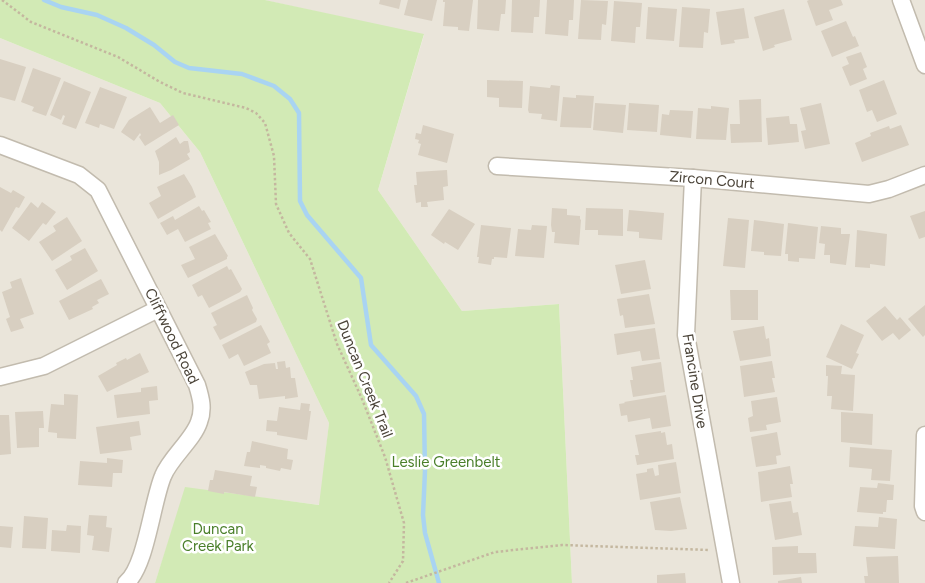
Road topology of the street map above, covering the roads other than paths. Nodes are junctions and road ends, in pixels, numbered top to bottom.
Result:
1 (901, 0) edge
2 (925, 65) edge
3 (0, 145) edge
4 (497, 166) dead end
5 (925, 176) edge
6 (693, 178) junction
7 (158, 308) junction
8 (0, 377) edge
9 (925, 435) edge
10 (925, 512) edge
11 (126, 583) edge
12 (731, 583) edge

1 - 2 street
3 - 7 street, Cliffwood Road
4 - 6 street, Zircon Court
5 - 6 street, Zircon Court
6 - 12 street, Francine Drive
7 - 8 street
7 - 11 street, Cliffwood Road
9 - 10 street

